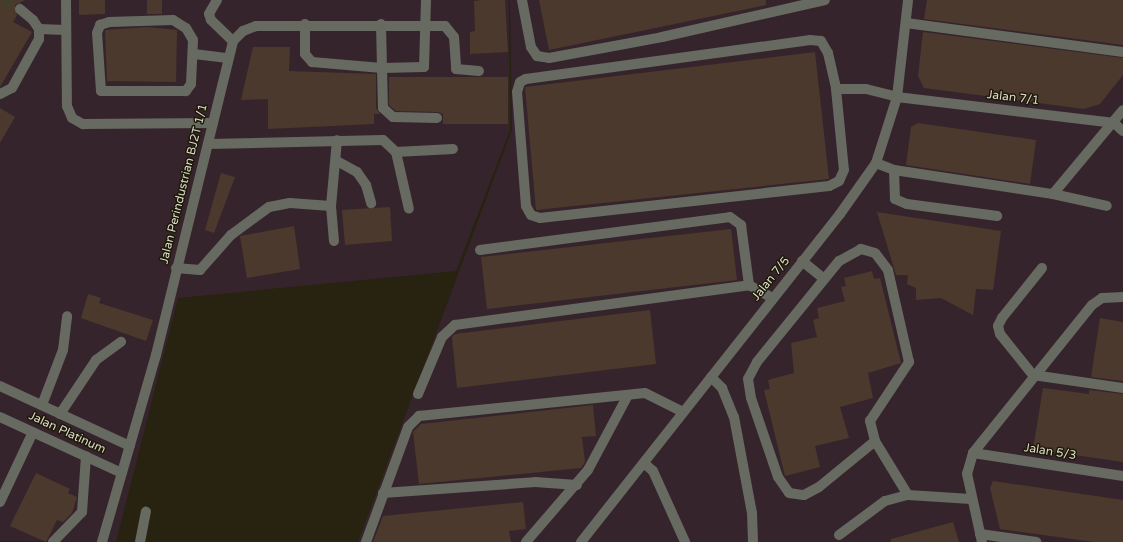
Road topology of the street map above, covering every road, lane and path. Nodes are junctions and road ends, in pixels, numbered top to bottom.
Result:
1 (66, 0) edge
2 (217, 0) edge
3 (426, 0) edge
4 (522, 0) edge
5 (825, 0) edge
6 (908, 0) edge
7 (20, 9) tunnel mouth
8 (906, 23) junction
9 (304, 24) junction
10 (381, 24) junction
11 (426, 26) junction
12 (40, 29) junction
13 (66, 30) junction
14 (233, 41) junction
15 (1123, 52) edge
16 (194, 54) junction
17 (228, 58) junction
18 (382, 68) junction
19 (480, 71) dead end
20 (836, 89) junction
21 (0, 94) edge
22 (897, 97) junction
23 (1123, 110) edge
24 (437, 118) dead end
25 (212, 123) junction
26 (1114, 123) junction
27 (1123, 131) edge
28 (337, 140) junction
29 (208, 144) junction
30 (453, 149) dead end
31 (396, 152) junction
32 (337, 161) junction
33 (876, 162) junction
34 (894, 170) junction
35 (1053, 194) junction
36 (370, 203) dead end
37 (331, 206) junction
38 (1107, 206) dead end
39 (409, 209) dead end
40 (997, 216) dead end
41 (334, 241) dead end
42 (480, 250) dead end
43 (802, 261) junction
44 (176, 268) junction
45 (1042, 268) dead end
46 (824, 279) junction
47 (749, 284) junction
48 (1123, 297) edge
49 (772, 298) junction
50 (68, 316) dead end
51 (121, 342) dead end
52 (1033, 374) junction
53 (711, 377) junction
54 (0, 386) edge
55 (1123, 388) edge
56 (418, 394) dead end
57 (628, 395) junction
58 (42, 405) junction
59 (683, 412) junction
60 (60, 414) junction
61 (0, 417) edge
62 (33, 432) junction
63 (875, 441) junction
64 (130, 446) junction
65 (973, 453) junction
66 (86, 456) junction
67 (644, 463) junction
68 (122, 473) junction
69 (1123, 476) edge
70 (576, 485) junction
71 (383, 493) junction
72 (908, 495) junction
73 (971, 499) junction
74 (0, 502) edge
75 (146, 512) dead end
76 (839, 535) dead end
77 (981, 538) edge
78 (53, 542) edge
79 (102, 542) edge
80 (140, 542) edge
81 (366, 542) edge
82 (526, 542) edge
83 (581, 542) edge
84 (685, 542) edge
85 (753, 542) edge
86 (1036, 542) edge

1 - 13 street
2 - 14 street
3 - 11 street
4 - 5 street
6 - 8 street, Jalan 7/5
7 - 12 street
8 - 15 street
8 - 22 street, Jalan 7/5
9 - 10 street
9 - 14 street
9 - 18 street
10 - 11 street
10 - 18 street
11 - 18 street
11 - 19 street
12 - 13 street
12 - 21 street
13 - 25 street
14 - 17 street, Jalan Perindustrian BJ2T 1/1
16 - 16 street
16 - 17 street
17 - 25 street, Jalan Perindustrian BJ2T 1/1
18 - 24 street
20 - 20 street
20 - 22 street, Jalan 7/1
22 - 26 street, Jalan 7/1
22 - 33 street, Jalan 7/5
23 - 26 street
25 - 29 street, Jalan Perindustrian BJ2T 1/1
26 - 27 street
26 - 35 street
28 - 29 street
28 - 31 street
28 - 32 street
29 - 44 street, Jalan Perindustrian BJ2T 1/1
30 - 31 street
31 - 39 street
32 - 36 street
32 - 37 street
33 - 34 street
33 - 43 street, Jalan 7/5
34 - 35 street
34 - 40 street
35 - 38 street
37 - 41 street
37 - 44 street
42 - 47 street
43 - 46 street
43 - 49 street, Jalan 7/5
44 - 64 street, Jalan Perindustrian BJ2T 1/1
45 - 52 street
46 - 63 street
46 - 63 street
47 - 49 street
47 - 56 street
48 - 52 street
49 - 53 street, Jalan 7/5
50 - 58 street
51 - 60 street
52 - 55 street
52 - 65 street
53 - 59 street, Jalan 7/5
53 - 85 street
54 - 58 street
57 - 59 street
57 - 70 street
57 - 71 street
58 - 60 street
59 - 67 street, Jalan 7/5
60 - 64 street
61 - 62 street, Jalan Platinum
62 - 66 street, Jalan Platinum
62 - 74 street
63 - 72 street
64 - 68 street, Jalan Perindustrian BJ2T 1/1
65 - 69 street, Jalan 5/3
65 - 73 street
66 - 68 street, Jalan Platinum
66 - 78 street
67 - 83 street, Jalan 7/5
67 - 84 street
68 - 79 street, Jalan Perindustrian BJ2T 1/1
70 - 71 street
70 - 82 street
71 - 81 street
72 - 73 street
72 - 76 street
73 - 77 street
75 - 80 street
77 - 86 street

